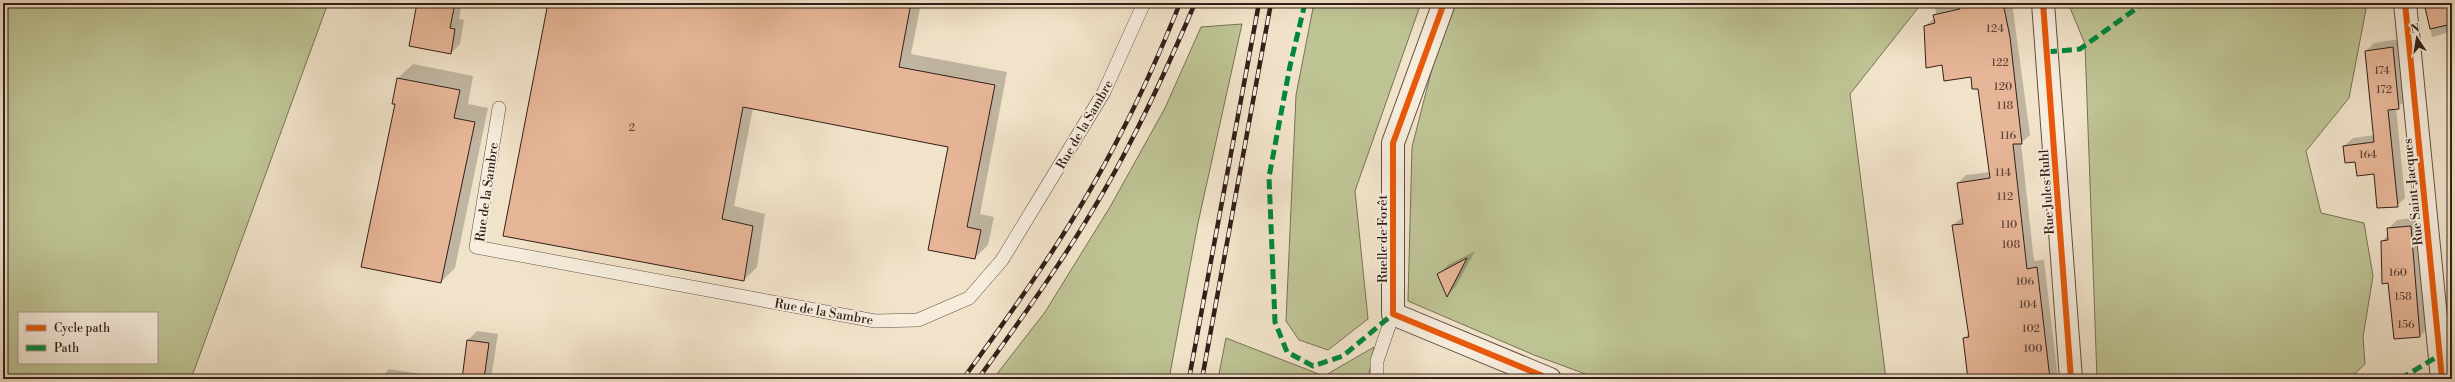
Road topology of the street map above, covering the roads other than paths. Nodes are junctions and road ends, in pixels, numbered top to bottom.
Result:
1 (1144, 3) edge
2 (1444, 3) edge
3 (2043, 3) edge
4 (2405, 3) edge
5 (499, 108) dead end
6 (1393, 314) junction
7 (1377, 379) edge
8 (1550, 379) edge
9 (2071, 379) edge
10 (2442, 379) edge

1 - 5 lane, Rue de la Sambre
2 - 6 street, Ruelle de Forêt
3 - 9 street, Rue Jules Ruhl
4 - 10 street, Rue Saint-Jacques
6 - 7 lane
6 - 8 street

